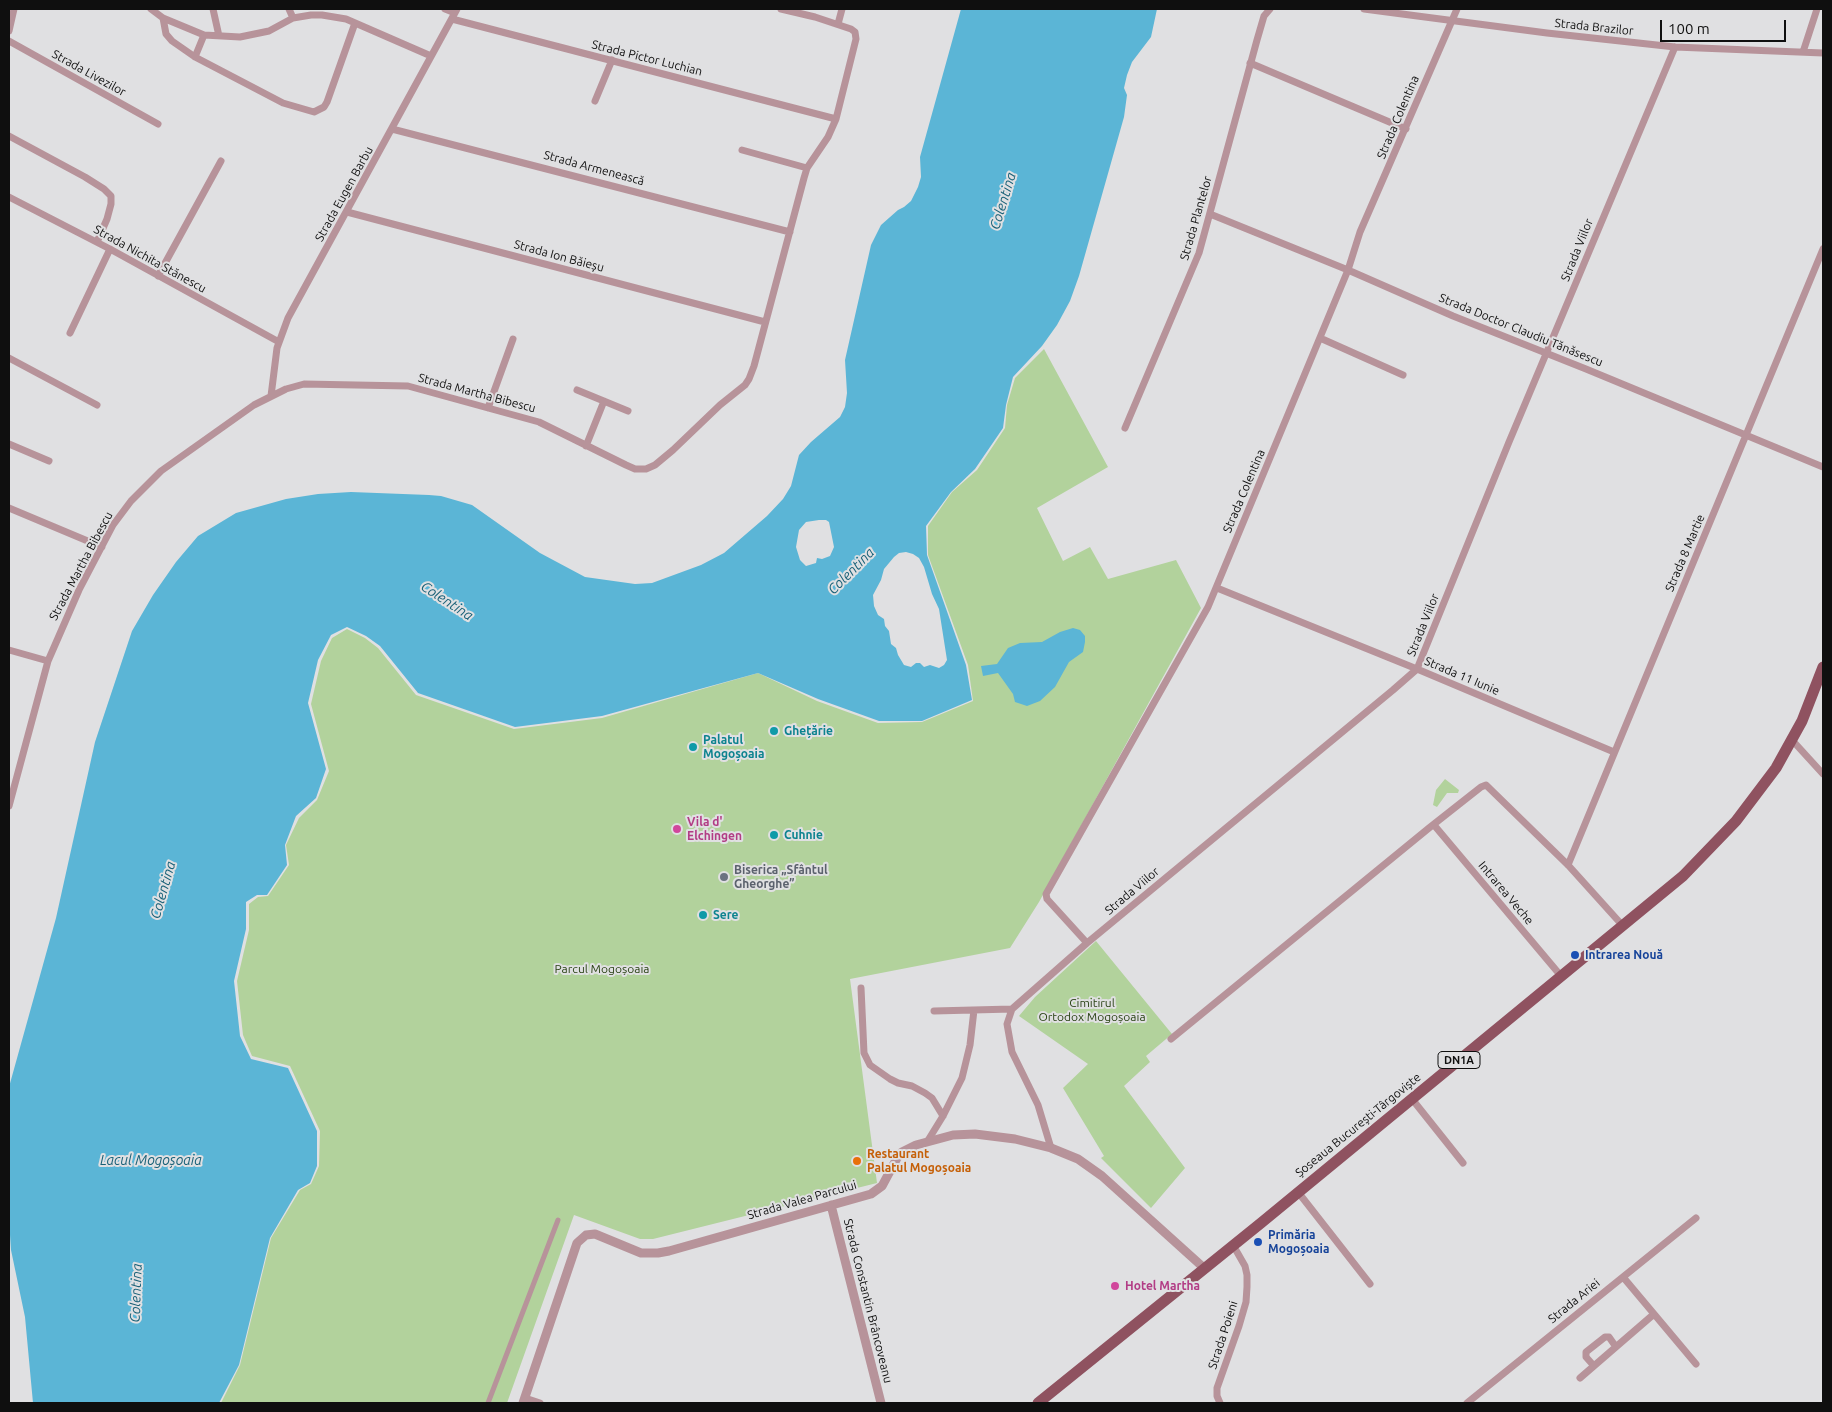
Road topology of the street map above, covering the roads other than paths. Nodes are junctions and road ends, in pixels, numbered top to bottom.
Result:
1 (152, 9) edge
2 (213, 9) edge
3 (289, 9) edge
4 (445, 9) edge
5 (781, 9) edge
6 (842, 9) edge
7 (1270, 9) edge
8 (1364, 9) edge
9 (1457, 9) edge
10 (1817, 9) edge
11 (12, 13) edge
12 (454, 14) edge
13 (163, 18) junction
14 (293, 18) junction
15 (1452, 21) junction
16 (355, 23) junction
17 (838, 24) junction
18 (9, 31) edge
19 (204, 35) junction
20 (219, 36) junction
21 (9, 41) edge
22 (1675, 47) junction
23 (1803, 52) junction
24 (1823, 53) edge
25 (431, 56) junction
26 (195, 57) junction
27 (612, 60) junction
28 (1250, 63) junction
29 (595, 101) dead end
30 (836, 119) junction
31 (158, 124) dead end
32 (392, 129) junction
33 (1406, 129) junction
34 (9, 136) edge
35 (742, 150) dead end
36 (221, 161) dead end
37 (807, 168) junction
38 (9, 196) edge
39 (347, 212) junction
40 (1210, 214) junction
41 (790, 232) junction
42 (97, 242) junction
43 (110, 249) junction
44 (1823, 249) edge
45 (1348, 270) junction
46 (158, 276) junction
47 (765, 322) junction
48 (70, 333) dead end
49 (1320, 338) junction
50 (513, 339) dead end
51 (279, 342) junction
52 (1546, 354) junction
53 (9, 358) edge
54 (1403, 375) dead end
55 (577, 390) dead end
56 (271, 396) junction
57 (604, 401) junction
58 (97, 405) dead end
59 (488, 408) junction
60 (628, 411) dead end
61 (1125, 428) dead end
62 (1746, 434) junction
63 (9, 444) edge
64 (586, 446) junction
65 (49, 461) dead end
66 (1823, 467) edge
67 (9, 508) edge
68 (102, 547) junction
69 (1216, 588) junction
70 (9, 650) edge
71 (48, 661) junction
72 (1823, 668) edge
73 (1417, 669) junction
74 (1792, 740) junction
75 (1614, 752) junction
76 (1823, 774) edge
77 (9, 806) edge
78 (1434, 825) junction
79 (1568, 866) junction
80 (1623, 926) junction
81 (1087, 943) junction
82 (1561, 976) junction
83 (861, 988) dead end
84 (1012, 1009) junction
85 (974, 1010) junction
86 (934, 1011) dead end
87 (1171, 1039) dead end
88 (1412, 1099) junction
89 (943, 1116) junction
90 (927, 1142) junction
91 (1051, 1148) junction
92 (1463, 1163) dead end
93 (1298, 1192) junction
94 (831, 1205) junction
95 (1696, 1218) dead end
96 (558, 1220) dead end
97 (1233, 1245) junction
98 (1204, 1268) junction
99 (1623, 1277) junction
100 (1370, 1284) dead end
101 (1654, 1314) junction
102 (1616, 1347) junction
103 (1696, 1364) dead end
104 (1594, 1366) junction
105 (1580, 1378) dead end
106 (524, 1400) edge
107 (488, 1403) edge
108 (540, 1403) edge
109 (881, 1403) edge
110 (1038, 1403) edge
111 (1220, 1403) edge
112 (1466, 1403) edge

1 - 13 street
2 - 20 street
3 - 14 street
4 - 12 street, Strada Pictor Luchian
5 - 17 street
6 - 17 street
7 - 28 street, Strada Plantelor
8 - 15 street, Strada Brazilor
9 - 15 street, Strada Colentina
10 - 23 street
11 - 18 street
12 - 25 street, Strada Eugen Barbu
12 - 27 street, Strada Pictor Luchian
13 - 19 street
13 - 26 street
14 - 16 street
14 - 20 street
15 - 22 street, Strada Brazilor
15 - 33 street, Strada Colentina
16 - 25 street
16 - 26 street
17 - 30 street, Strada Martha Bibescu
19 - 20 street
19 - 26 street
21 - 31 street, Strada Livezilor
22 - 23 street, Strada Brazilor
22 - 52 street, Strada Viilor
23 - 24 street, Strada Brazilor
25 - 32 street, Strada Eugen Barbu
27 - 29 street
27 - 30 street, Strada Pictor Luchian
28 - 33 street
28 - 40 street, Strada Plantelor
30 - 37 street, Strada Martha Bibescu
32 - 39 street, Strada Eugen Barbu
32 - 41 street, Strada Armenească
33 - 45 street, Strada Colentina
34 - 42 street
35 - 37 street
36 - 46 street
37 - 41 street, Strada Martha Bibescu
38 - 42 street, Strada Nichita Stănescu
39 - 47 street, Strada Ion Băieșu
39 - 51 street, Strada Eugen Barbu
40 - 45 street, Strada Doctor Claudiu Tănăsescu
40 - 61 street, Strada Plantelor
41 - 47 street, Strada Martha Bibescu
42 - 43 street, Strada Nichita Stănescu
43 - 46 street, Strada Nichita Stănescu
43 - 48 street
44 - 62 street, Strada 8 Martie
45 - 49 street, Strada Colentina
45 - 52 street, Strada Doctor Claudiu Tănăsescu
46 - 51 street, Strada Nichita Stănescu
47 - 64 street, Strada Martha Bibescu
49 - 54 street
49 - 69 street, Strada Colentina
50 - 59 street
51 - 56 street, Strada Eugen Barbu
52 - 62 street, Strada Doctor Claudiu Tănăsescu
52 - 73 street, Strada Viilor
53 - 58 street
55 - 57 street
56 - 59 street, Strada Martha Bibescu
56 - 68 street, Strada Martha Bibescu
57 - 60 street
57 - 64 street
59 - 64 street, Strada Martha Bibescu
62 - 66 street, Strada Doctor Claudiu Tănăsescu
62 - 75 street, Strada 8 Martie
63 - 65 street
67 - 68 street
68 - 71 street, Strada Martha Bibescu
69 - 73 street, Strada 11 Iunie
69 - 81 street, Strada Colentina
70 - 71 street
71 - 77 street, Strada Martha Bibescu
72 - 74 main road, Șoseaua București-Târgoviște / DN1A
73 - 75 street, Strada 11 Iunie
73 - 81 street, Strada Viilor
74 - 76 street
74 - 80 main road, Șoseaua București-Târgoviște / DN1A
75 - 79 street, Strada 8 Martie
78 - 79 street
78 - 82 street, Intrarea Veche
78 - 87 street
79 - 80 street
80 - 82 main road, Șoseaua București-Târgoviște / DN1A
81 - 84 street, Strada Viilor
82 - 88 main road, Șoseaua București-Târgoviște / DN1A
83 - 89 street
84 - 85 street
84 - 91 street
85 - 86 street
85 - 89 street
88 - 92 street
88 - 93 main road, Șoseaua București-Târgoviște / DN1A
89 - 90 street
90 - 91 street, Strada Valea Parcului
90 - 94 street, Strada Valea Parcului
91 - 98 street, Strada Valea Parcului
93 - 97 main road, Șoseaua București-Târgoviște / DN1A
93 - 100 street
94 - 106 street, Strada Valea Parcului
94 - 109 street, Strada Constantin Brâncoveanu
95 - 99 street, Strada Ariei
96 - 107 street
97 - 98 main road, Șoseaua București-Târgoviște / DN1A
97 - 111 street, Strada Poieni
98 - 110 main road, Șoseaua București-Târgoviște / DN1A
99 - 101 street
99 - 112 street, Strada Ariei
101 - 102 street
101 - 103 street
102 - 104 street
102 - 104 street
104 - 105 street
106 - 108 street

